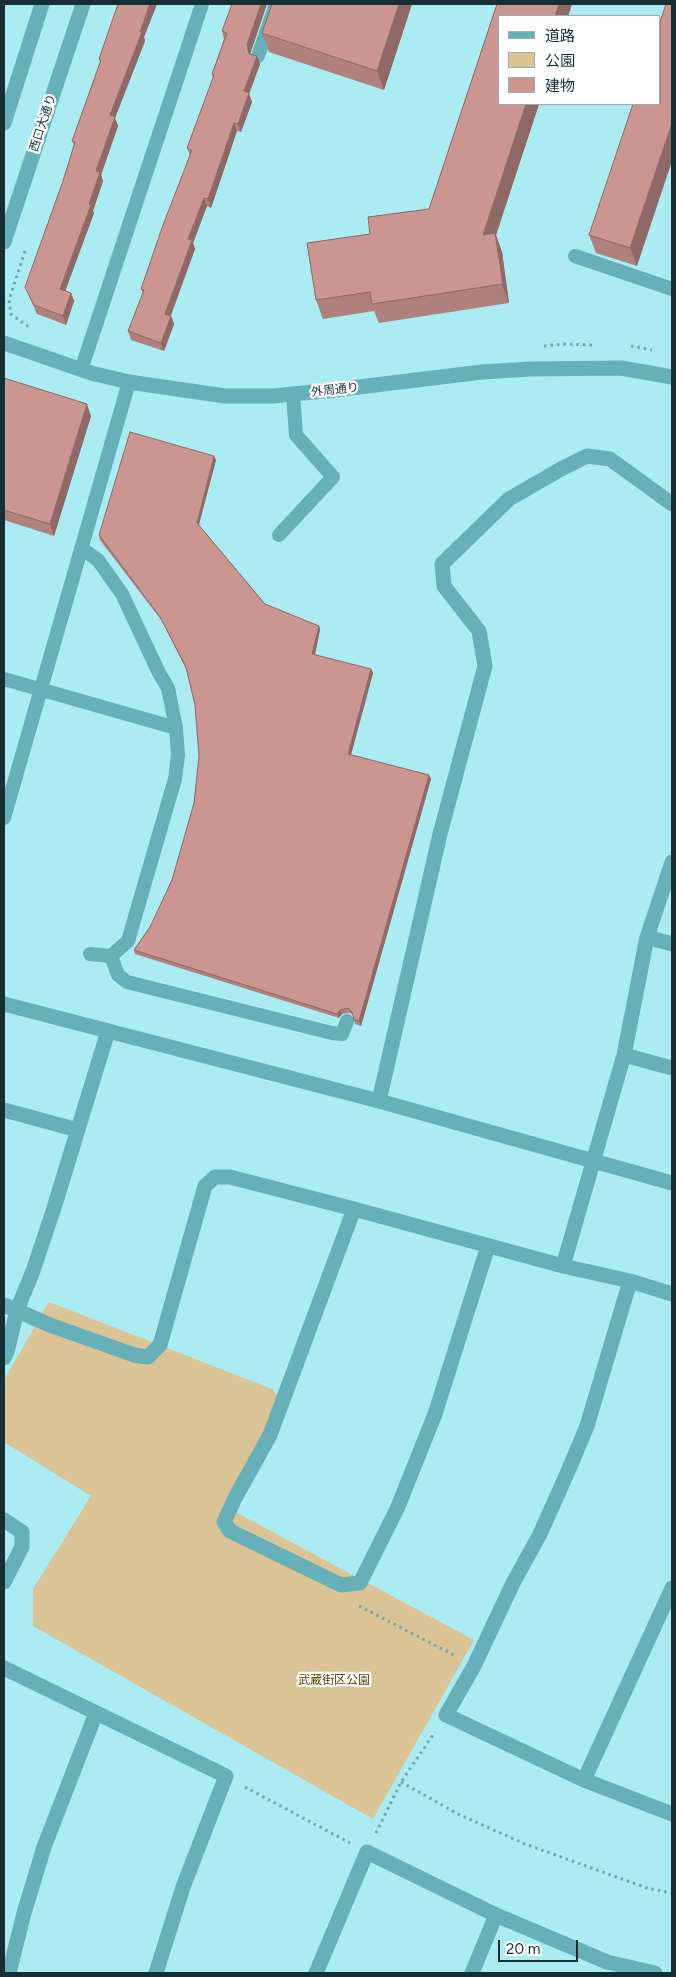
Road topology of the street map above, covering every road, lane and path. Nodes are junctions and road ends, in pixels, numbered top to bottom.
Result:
1 (42, 4) edge
2 (83, 4) edge
3 (202, 4) edge
4 (276, 4) edge
5 (258, 56) edge
6 (4, 123) edge
7 (4, 242) edge
8 (27, 244) dead end
9 (575, 256) dead end
10 (672, 288) edge
11 (38, 330) dead end
12 (4, 342) edge
13 (600, 345) dead end
14 (534, 346) dead end
15 (628, 346) dead end
16 (655, 350) dead end
17 (81, 370) junction
18 (672, 377) edge
19 (129, 382) junction
20 (293, 394) junction
21 (672, 504) edge
22 (279, 535) dead end
23 (81, 548) junction
24 (4, 679) edge
25 (41, 689) junction
26 (176, 728) junction
27 (4, 818) edge
28 (672, 862) edge
29 (647, 937) junction
30 (672, 944) edge
31 (90, 954) dead end
32 (111, 956) junction
33 (4, 1004) edge
34 (347, 1021) dead end
35 (108, 1031) junction
36 (624, 1055) junction
37 (672, 1068) edge
38 (379, 1101) junction
39 (4, 1110) edge
40 (78, 1130) junction
41 (594, 1160) junction
42 (672, 1183) edge
43 (354, 1209) junction
44 (488, 1246) junction
45 (563, 1266) junction
46 (630, 1281) junction
47 (672, 1294) edge
48 (10, 1308) edge
49 (4, 1358) edge
50 (4, 1520) edge
51 (4, 1582) edge
52 (341, 1585) junction
53 (672, 1588) edge
54 (474, 1666) junction
55 (4, 1668) edge
56 (96, 1713) junction
57 (446, 1715) junction
58 (226, 1776) junction
59 (584, 1780) junction
60 (401, 1782) junction
61 (672, 1814) edge
62 (367, 1852) junction
63 (672, 1894) edge
64 (496, 1915) junction
65 (605, 1968) edge
66 (9, 1973) edge
67 (156, 1973) edge
68 (316, 1973) edge
69 (472, 1973) edge
70 (655, 1973) edge

1 - 6 street
2 - 7 street, 西口大通り
3 - 17 lane
4 - 5 lane
8 - 11 path
9 - 10 lane
12 - 17 street, 外周通り
13 - 14 path
15 - 16 path
17 - 19 street, 外周通り
18 - 20 street, 外周通り
19 - 20 street, 外周通り
19 - 23 lane
20 - 22 lane
21 - 38 street
23 - 25 lane
23 - 26 lane
24 - 25 lane
25 - 26 lane
25 - 27 lane
26 - 32 lane
28 - 29 street
29 - 30 street
29 - 36 street
31 - 32 lane
32 - 34 lane
33 - 35 street
35 - 38 street
35 - 40 street
36 - 37 street
36 - 41 street
38 - 41 street
39 - 40 street
40 - 48 street
41 - 42 street
41 - 45 street
43 - 44 street
43 - 48 street
43 - 52 street
44 - 45 street
44 - 52 street
45 - 46 street
46 - 47 street
46 - 54 street
48 - 49 street
50 - 51 street
52 - 54 path
53 - 59 street
54 - 57 street
55 - 56 street
56 - 58 street
56 - 66 street
57 - 59 street
57 - 60 path
58 - 62 path
58 - 67 street
59 - 61 street
60 - 62 path
60 - 63 path
62 - 64 street
62 - 68 street
64 - 65 street
64 - 69 street
65 - 70 street

